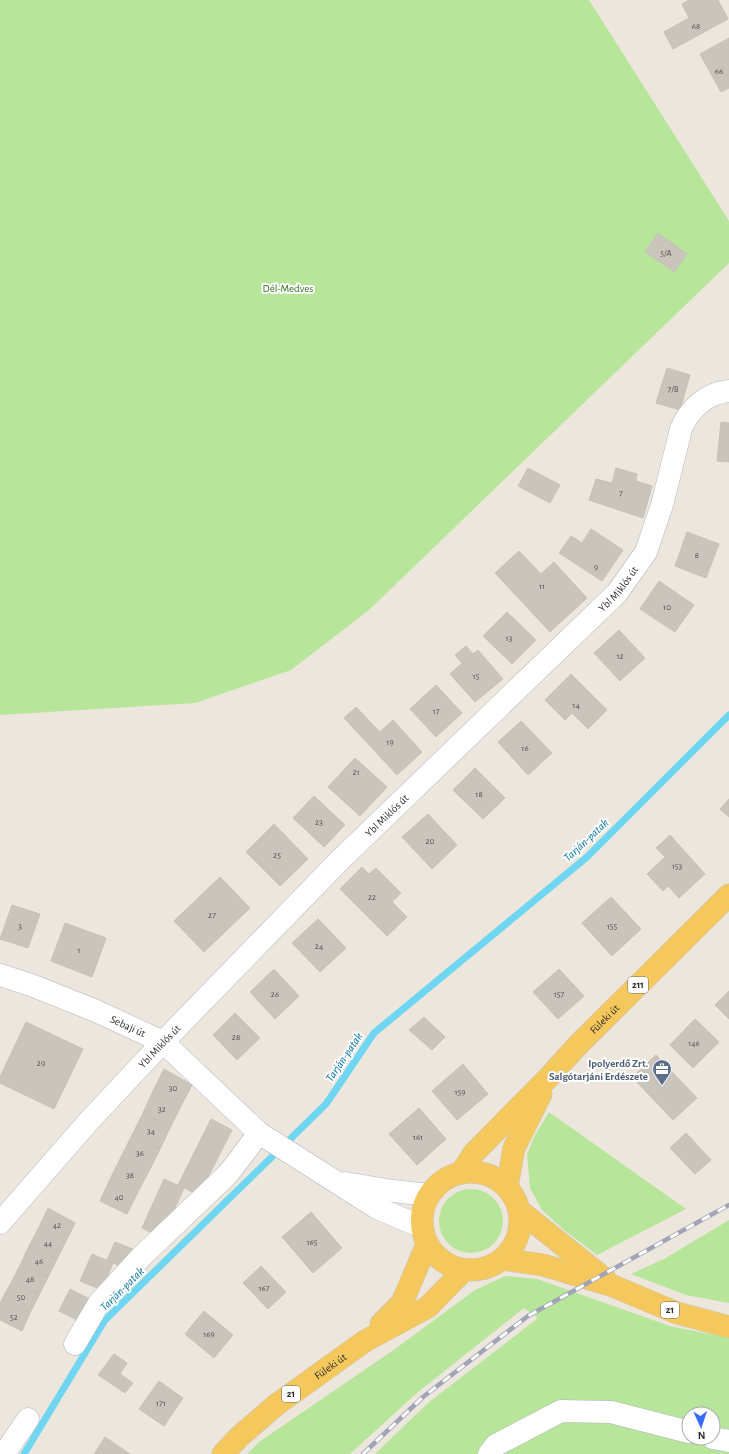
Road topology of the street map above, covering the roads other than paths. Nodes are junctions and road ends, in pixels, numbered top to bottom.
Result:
1 (728, 387) edge
2 (729, 895) edge
3 (0, 975) edge
4 (163, 1042) junction
5 (549, 1077) junction
6 (273, 1142) junction
7 (461, 1173) junction
8 (336, 1181) junction
9 (507, 1187) junction
10 (429, 1195) junction
11 (520, 1211) junction
12 (0, 1223) edge
13 (425, 1236) junction
14 (503, 1258) junction
15 (464, 1270) junction
16 (613, 1286) junction
17 (729, 1327) edge
18 (365, 1341) junction
19 (75, 1344) dead end
20 (28, 1419) dead end
21 (681, 1430) edge
22 (4, 1454) edge
23 (222, 1454) edge
24 (489, 1454) edge

1 - 4 street, Ybl Miklós út
2 - 5 main road, Füleki út / 211
3 - 4 street, Sebaji út
4 - 6 street, Sebaji út
4 - 12 street, Ybl Miklós út
5 - 7 main road, Füleki út / 211
5 - 9 main road, Füleki út / 211
6 - 8 street, Sebaji út
6 - 19 street
7 - 9 main road, Füleki út / 21
7 - 10 main road, Füleki út / 21
8 - 10 street
8 - 13 street, Sebaji út
9 - 11 main road, Füleki út / 21
10 - 13 main road, Füleki út / 21
11 - 14 main road, Füleki út / 21
11 - 16 main road, 21
13 - 15 main road, Füleki út / 21
13 - 18 main road, Füleki út / 21
14 - 15 main road, Füleki út / 21
14 - 16 main road, 21
15 - 18 main road, Füleki út / 21
16 - 17 main road, 21
18 - 23 main road, Füleki út / 21
20 - 22 street
21 - 24 street

